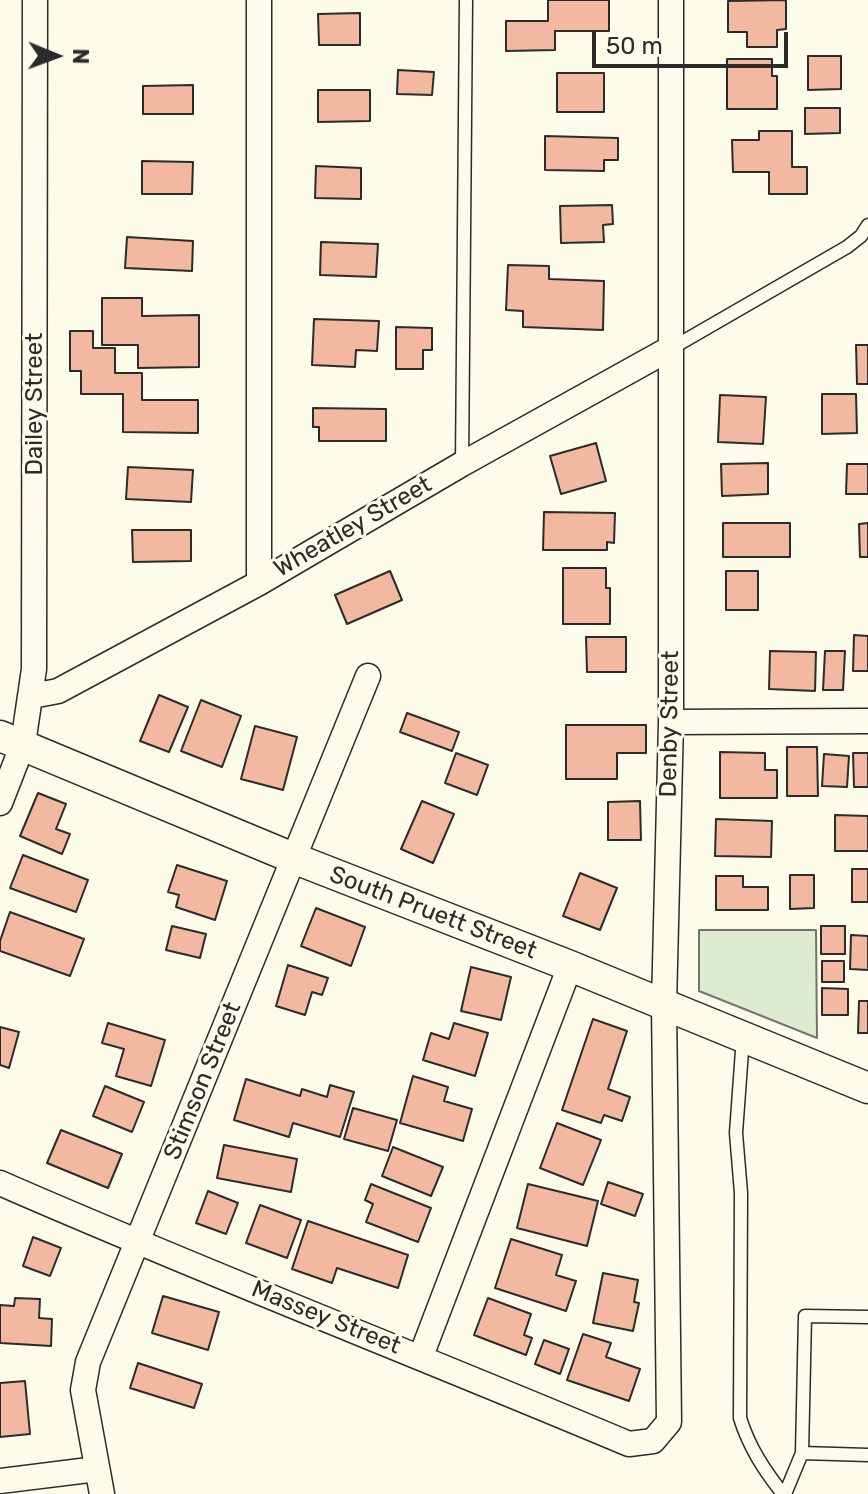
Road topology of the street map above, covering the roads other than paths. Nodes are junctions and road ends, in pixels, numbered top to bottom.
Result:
1 (35, 0) edge
2 (259, 0) edge
3 (466, 0) edge
4 (671, 0) edge
5 (868, 225) edge
6 (671, 348) junction
7 (462, 464) junction
8 (259, 583) junction
9 (368, 676) dead end
10 (32, 696) junction
11 (868, 721) edge
12 (671, 722) junction
13 (11, 740) edge
14 (0, 803) edge
15 (293, 858) junction
16 (570, 966) junction
17 (664, 1005) junction
18 (743, 1037) junction
19 (868, 1088) edge
20 (0, 1183) edge
21 (138, 1244) junction
22 (868, 1317) edge
23 (421, 1356) junction
24 (653, 1441) joint
25 (802, 1453) junction
26 (868, 1455) edge
27 (97, 1469) junction
28 (0, 1481) edge
29 (102, 1494) edge
30 (784, 1494) edge

1 - 10 street, Dailey Street
2 - 8 street
3 - 7 lane
4 - 6 street, Denby Street
5 - 6 lane
6 - 7 street, Wheatley Street
6 - 12 street, Denby Street
7 - 8 street, Wheatley Street
8 - 10 street, Wheatley Street
9 - 15 street, Stimson Street
10 - 13 street, Dailey Street
11 - 12 street
12 - 17 street, Denby Street
13 - 14 street, Dailey Street
13 - 15 street, South Pruett Street
15 - 16 street, South Pruett Street
15 - 21 street, Stimson Street
16 - 17 street, South Pruett Street
16 - 23 street
17 - 18 street, South Pruett Street
17 - 24 street, Denby Street
18 - 19 street, South Pruett Street
18 - 30 lane
20 - 21 street, Massey Street
21 - 23 street, Massey Street
21 - 27 street, Stimson Street
22 - 25 lane
23 - 24 street, Massey Street
25 - 26 lane
25 - 30 lane
27 - 28 street
27 - 29 street, Stimson Street

